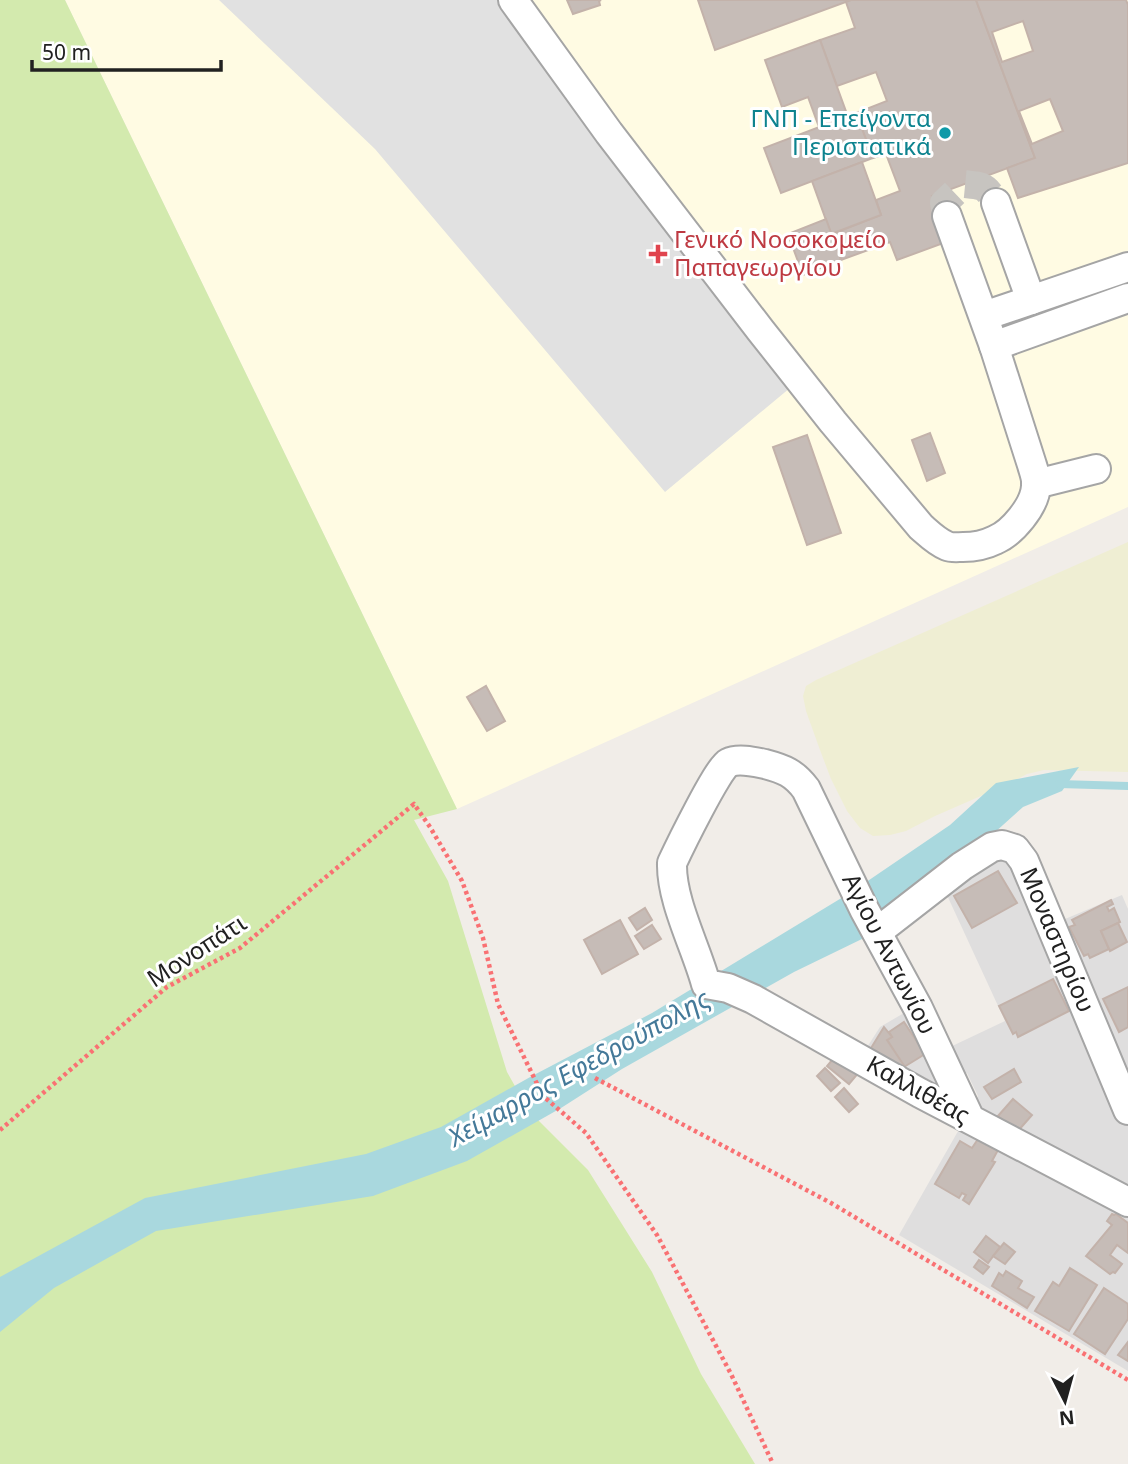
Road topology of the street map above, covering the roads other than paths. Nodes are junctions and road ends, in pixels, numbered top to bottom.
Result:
1 (513, 0) edge
2 (996, 203) tunnel mouth
3 (947, 216) tunnel mouth
4 (1128, 267) edge
5 (1128, 298) edge
6 (1031, 300) junction
7 (984, 316) junction
8 (994, 346) junction
9 (1096, 469) dead end
10 (1037, 485) junction
11 (877, 932) junction
12 (706, 984) joint
13 (1128, 1110) edge
14 (970, 1119) junction
15 (1128, 1202) edge

1 - 10 street
2 - 6 street
3 - 7 street
4 - 6 street
5 - 8 street
6 - 7 street
7 - 8 street
8 - 10 street
9 - 10 street
11 - 12 street, Αγίου Αντωνίου
11 - 13 street, Μοναστηρίου
11 - 14 street, Αγίου Αντωνίου
12 - 14 street, Καλλιθέας
14 - 15 street, Καλλιθέας

